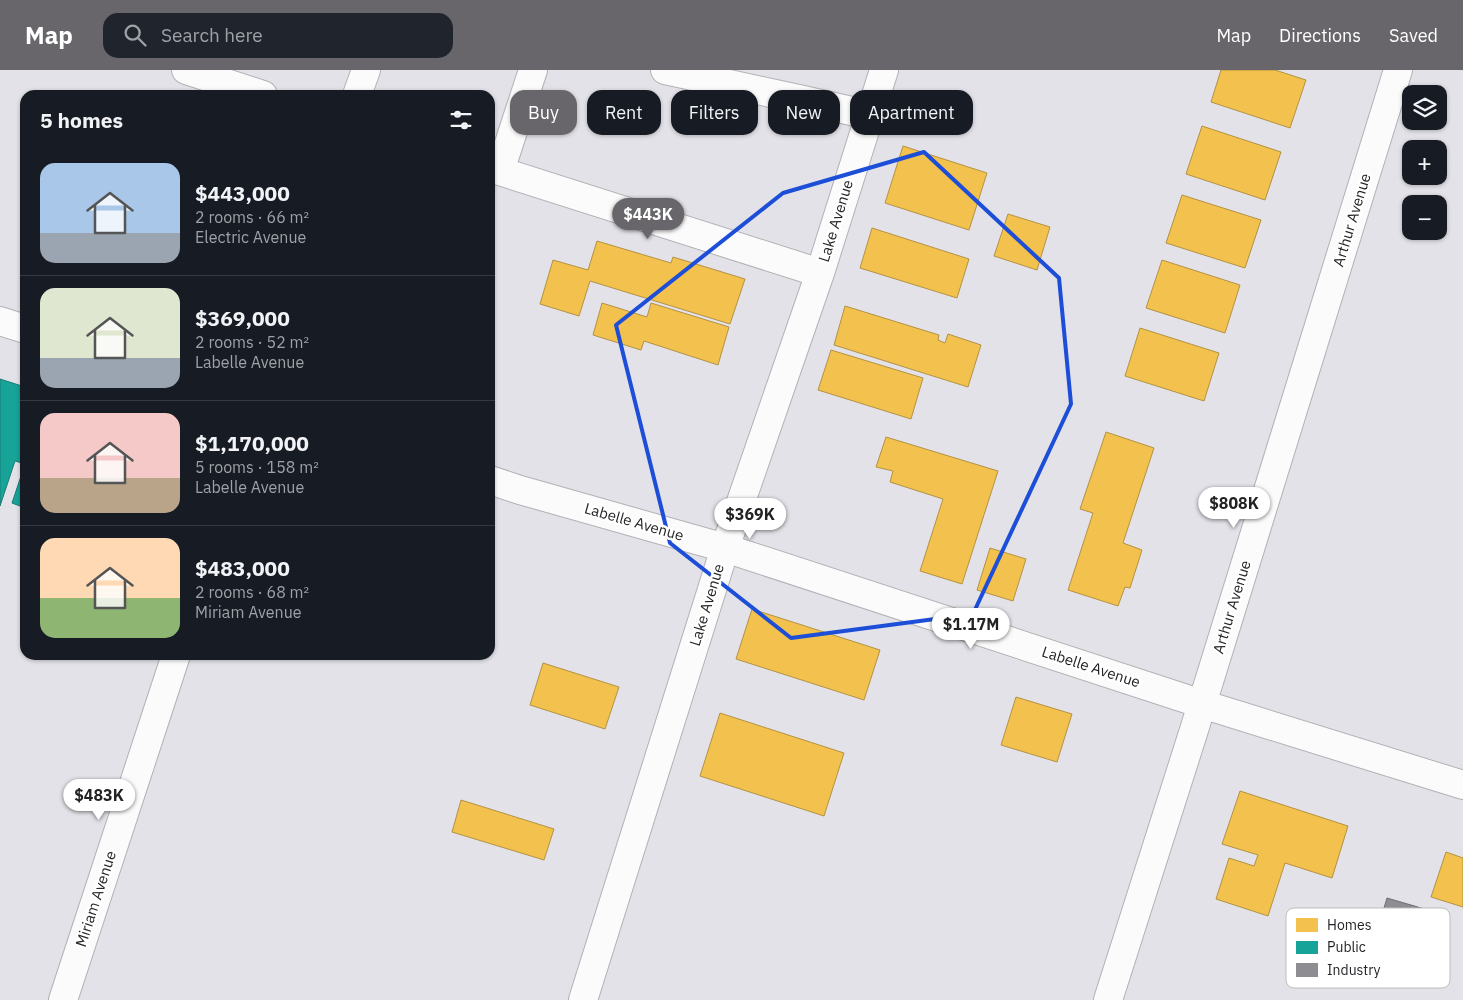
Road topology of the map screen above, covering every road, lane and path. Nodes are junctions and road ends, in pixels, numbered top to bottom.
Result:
1 (186, 70) edge
2 (366, 70) edge
3 (533, 70) edge
4 (664, 70) edge
5 (884, 70) edge
6 (1398, 70) edge
7 (248, 90) edge
8 (359, 90) edge
9 (878, 90) edge
10 (850, 111) edge
11 (864, 135) edge
12 (495, 169) edge
13 (820, 273) junction
14 (0, 321) edge
15 (20, 327) edge
16 (495, 482) edge
17 (725, 548) junction
18 (174, 660) edge
19 (1202, 704) junction
20 (1463, 785) edge
21 (63, 1000) edge
22 (583, 1000) edge
23 (1108, 1000) edge

1 - 7 street
2 - 8 street
3 - 12 street
4 - 10 street
5 - 9 street, Lake Avenue
6 - 19 street, Arthur Avenue
11 - 13 street, Lake Avenue
12 - 13 street
13 - 17 street, Lake Avenue
14 - 15 street
16 - 17 street, Labelle Avenue
17 - 19 street, Labelle Avenue
17 - 22 street, Lake Avenue
18 - 21 street, Miriam Avenue
19 - 20 street, Labelle Avenue
19 - 23 street, Arthur Avenue

